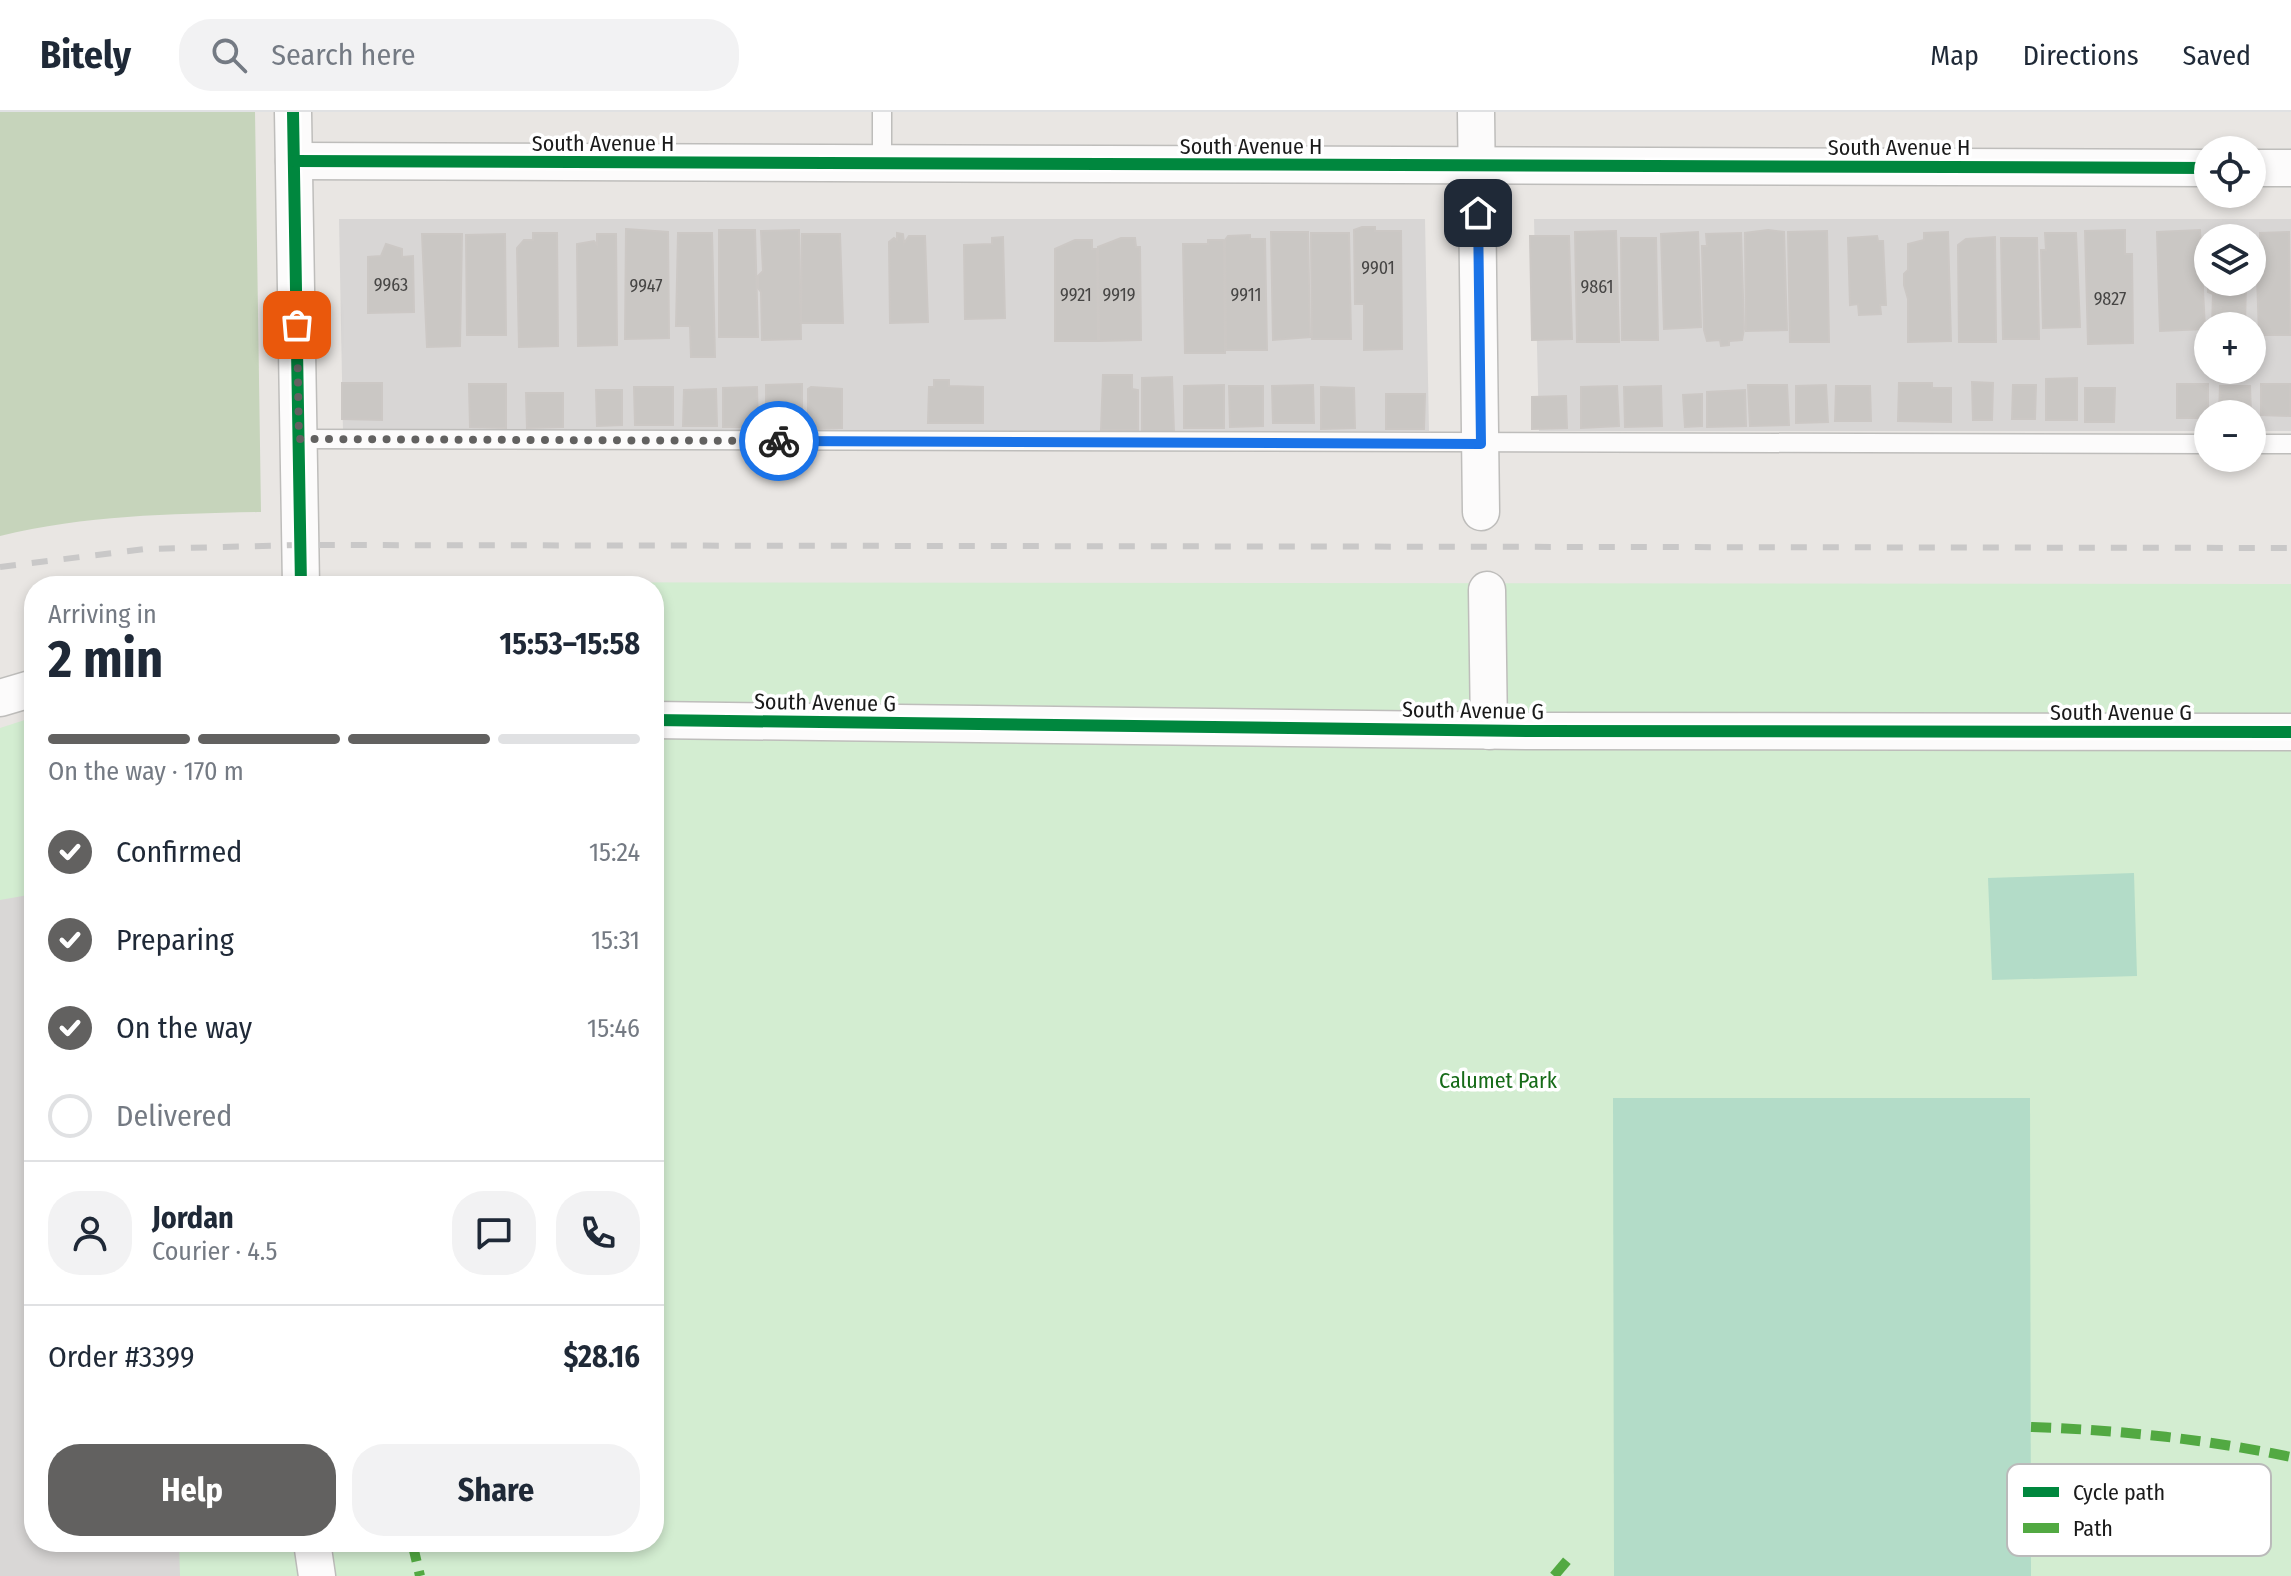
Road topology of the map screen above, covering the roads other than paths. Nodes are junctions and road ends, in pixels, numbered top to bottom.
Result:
1 (293, 112) edge
2 (882, 112) edge
3 (1476, 112) edge
4 (294, 161) junction
5 (882, 166) junction
6 (1478, 166) junction
7 (2194, 168) edge
8 (2266, 168) edge
9 (2291, 168) edge
10 (299, 439) junction
11 (1481, 444) junction
12 (2194, 444) edge
13 (2266, 444) edge
14 (2291, 444) edge
15 (1481, 512) dead end
16 (301, 576) edge
17 (1487, 590) dead end
18 (24, 691) edge
19 (0, 698) edge
20 (664, 720) edge
21 (1489, 731) junction
22 (2291, 732) edge

1 - 4 street
2 - 5 lane
3 - 6 street
4 - 5 street, South Avenue H
4 - 10 street
5 - 6 street, South Avenue H
6 - 7 street, South Avenue H
6 - 11 street
8 - 9 street
10 - 11 lane
10 - 16 street
11 - 12 lane
11 - 15 street
13 - 14 lane
17 - 21 street
18 - 19 street
20 - 21 street, South Avenue G
21 - 22 street, South Avenue G

